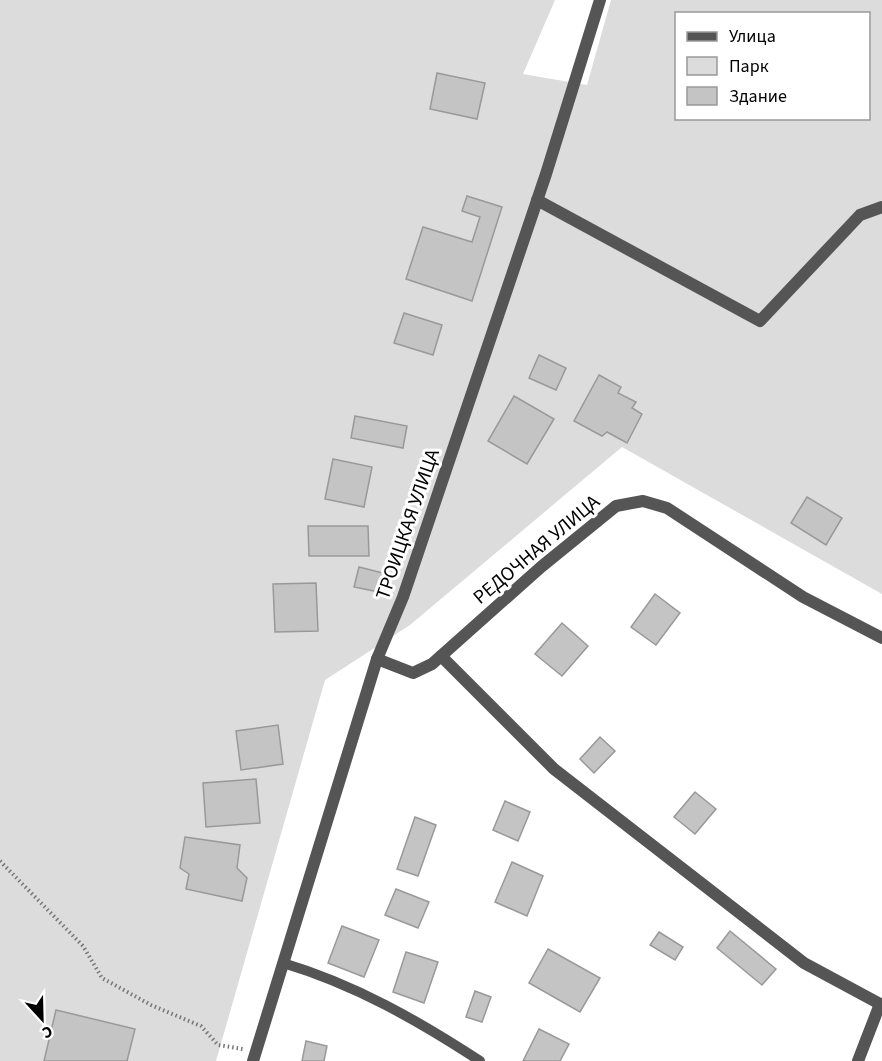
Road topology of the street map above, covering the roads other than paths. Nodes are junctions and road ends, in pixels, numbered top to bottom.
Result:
1 (600, 0) edge
2 (537, 200) junction
3 (882, 207) edge
4 (882, 638) edge
5 (441, 656) junction
6 (377, 658) junction
7 (283, 963) junction
8 (881, 1004) edge
9 (254, 1057) edge
10 (480, 1061) edge
11 (858, 1061) edge

1 - 2 street, ТРОИЦКАЯ УЛИЦА
2 - 3 street
2 - 6 street, ТРОИЦКАЯ УЛИЦА
4 - 5 street, РЕДОЧНАЯ УЛИЦА
5 - 6 street, РЕДОЧНАЯ УЛИЦА
5 - 8 street
6 - 7 street, ТРОИЦКАЯ УЛИЦА
7 - 9 street, ТРОИЦКАЯ УЛИЦА
7 - 10 lane
8 - 11 street

